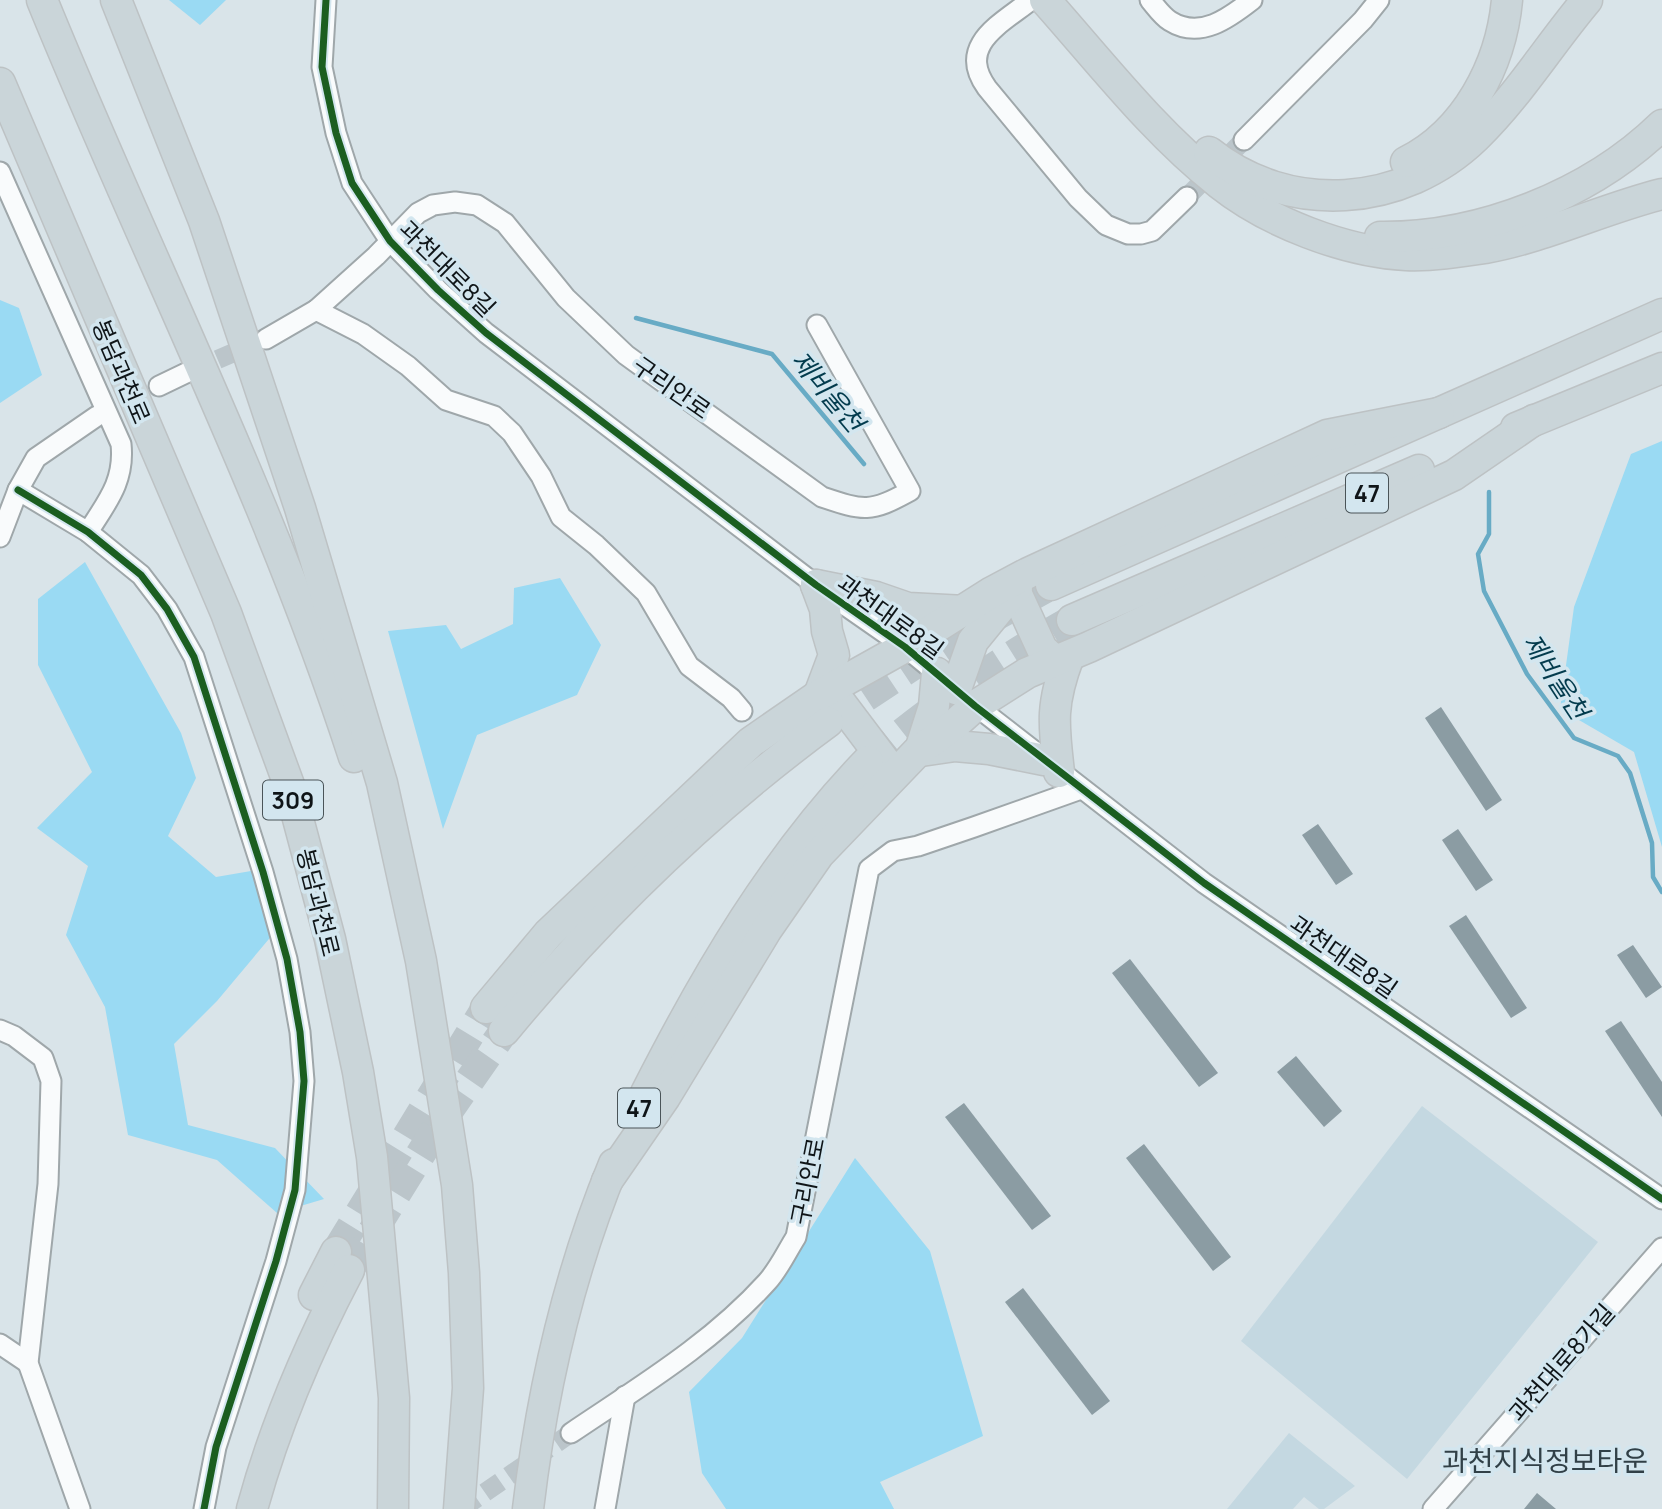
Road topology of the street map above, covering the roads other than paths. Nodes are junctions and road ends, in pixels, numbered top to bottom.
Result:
1 (42, 0) edge
2 (116, 0) edge
3 (326, 0) edge
4 (1031, 0) edge
5 (1045, 0) edge
6 (1064, 0) edge
7 (1150, 0) edge
8 (1252, 0) edge
9 (1379, 0) edge
10 (1507, 0) edge
11 (1587, 0) edge
12 (0, 83) edge
13 (0, 96) edge
14 (1177, 123) junction
15 (1662, 125) edge
16 (21, 135) junction
17 (1244, 140) tunnel mouth
18 (0, 172) edge
19 (1662, 194) edge
20 (1187, 197) tunnel mouth
21 (1268, 213) junction
22 (390, 241) junction
23 (316, 310) junction
24 (1662, 314) edge
25 (817, 325) dead end
26 (266, 339) tunnel mouth
27 (1662, 368) edge
28 (186, 373) tunnel mouth
29 (159, 386) dead end
30 (97, 416) dead end
31 (1534, 420) junction
32 (18, 489) junction
33 (88, 532) junction
34 (0, 537) edge
35 (1031, 583) junction
36 (816, 585) junction
37 (965, 611) junction
38 (1072, 620) tunnel mouth
39 (905, 648) junction
40 (1062, 659) junction
41 (956, 689) junction
42 (823, 703) junction
43 (742, 711) dead end
44 (919, 751) junction
45 (879, 770) junction
46 (1062, 774) junction
47 (421, 961) junction
48 (495, 1020) tunnel mouth
49 (0, 1030) edge
50 (1662, 1199) edge
51 (1662, 1248) edge
52 (342, 1261) tunnel mouth
53 (0, 1344) edge
54 (28, 1363) junction
55 (625, 1396) junction
56 (571, 1433) tunnel mouth
57 (461, 1501) edge
58 (80, 1509) edge
59 (204, 1509) edge
60 (252, 1509) edge
61 (393, 1509) edge
62 (528, 1509) edge
63 (605, 1509) edge
64 (1433, 1509) edge

1 - 47 highway
2 - 47 highway
3 - 22 street, 과천대로8길
4 - 20 street
5 - 21 highway
6 - 14 highway
7 - 8 street
9 - 17 street
10 - 14 highway
11 - 14 highway
12 - 16 highway, 봉담과천로 / 309
13 - 16 highway, 봉담과천로
15 - 21 highway
16 - 61 highway, 봉담과천로 / 309
18 - 33 street
19 - 21 highway
22 - 23 street, 구리안로
22 - 25 street, 구리안로
22 - 36 street, 과천대로8길
23 - 26 street, 구리안로
23 - 43 street
24 - 35 highway, 47
27 - 31 highway, 47
28 - 29 street
30 - 32 street
31 - 38 highway, 47
31 - 40 highway
32 - 33 street
32 - 34 street
33 - 59 street
35 - 37 highway
35 - 40 highway
35 - 41 highway
36 - 37 highway
36 - 39 street, 과천대로8길
36 - 42 highway
37 - 39 highway
39 - 41 street, 과천대로8길
39 - 42 highway
40 - 41 highway
40 - 46 highway
41 - 44 highway
41 - 44 highway
41 - 46 street, 과천대로8길
42 - 45 highway
42 - 48 highway
44 - 45 highway
44 - 46 highway
45 - 62 highway
46 - 50 street, 과천대로8길
46 - 55 street, 구리안로
47 - 57 highway
49 - 54 street
51 - 64 street, 과천대로8가길
52 - 60 highway
53 - 54 street
54 - 58 street
55 - 56 street, 구리안로
55 - 63 street

